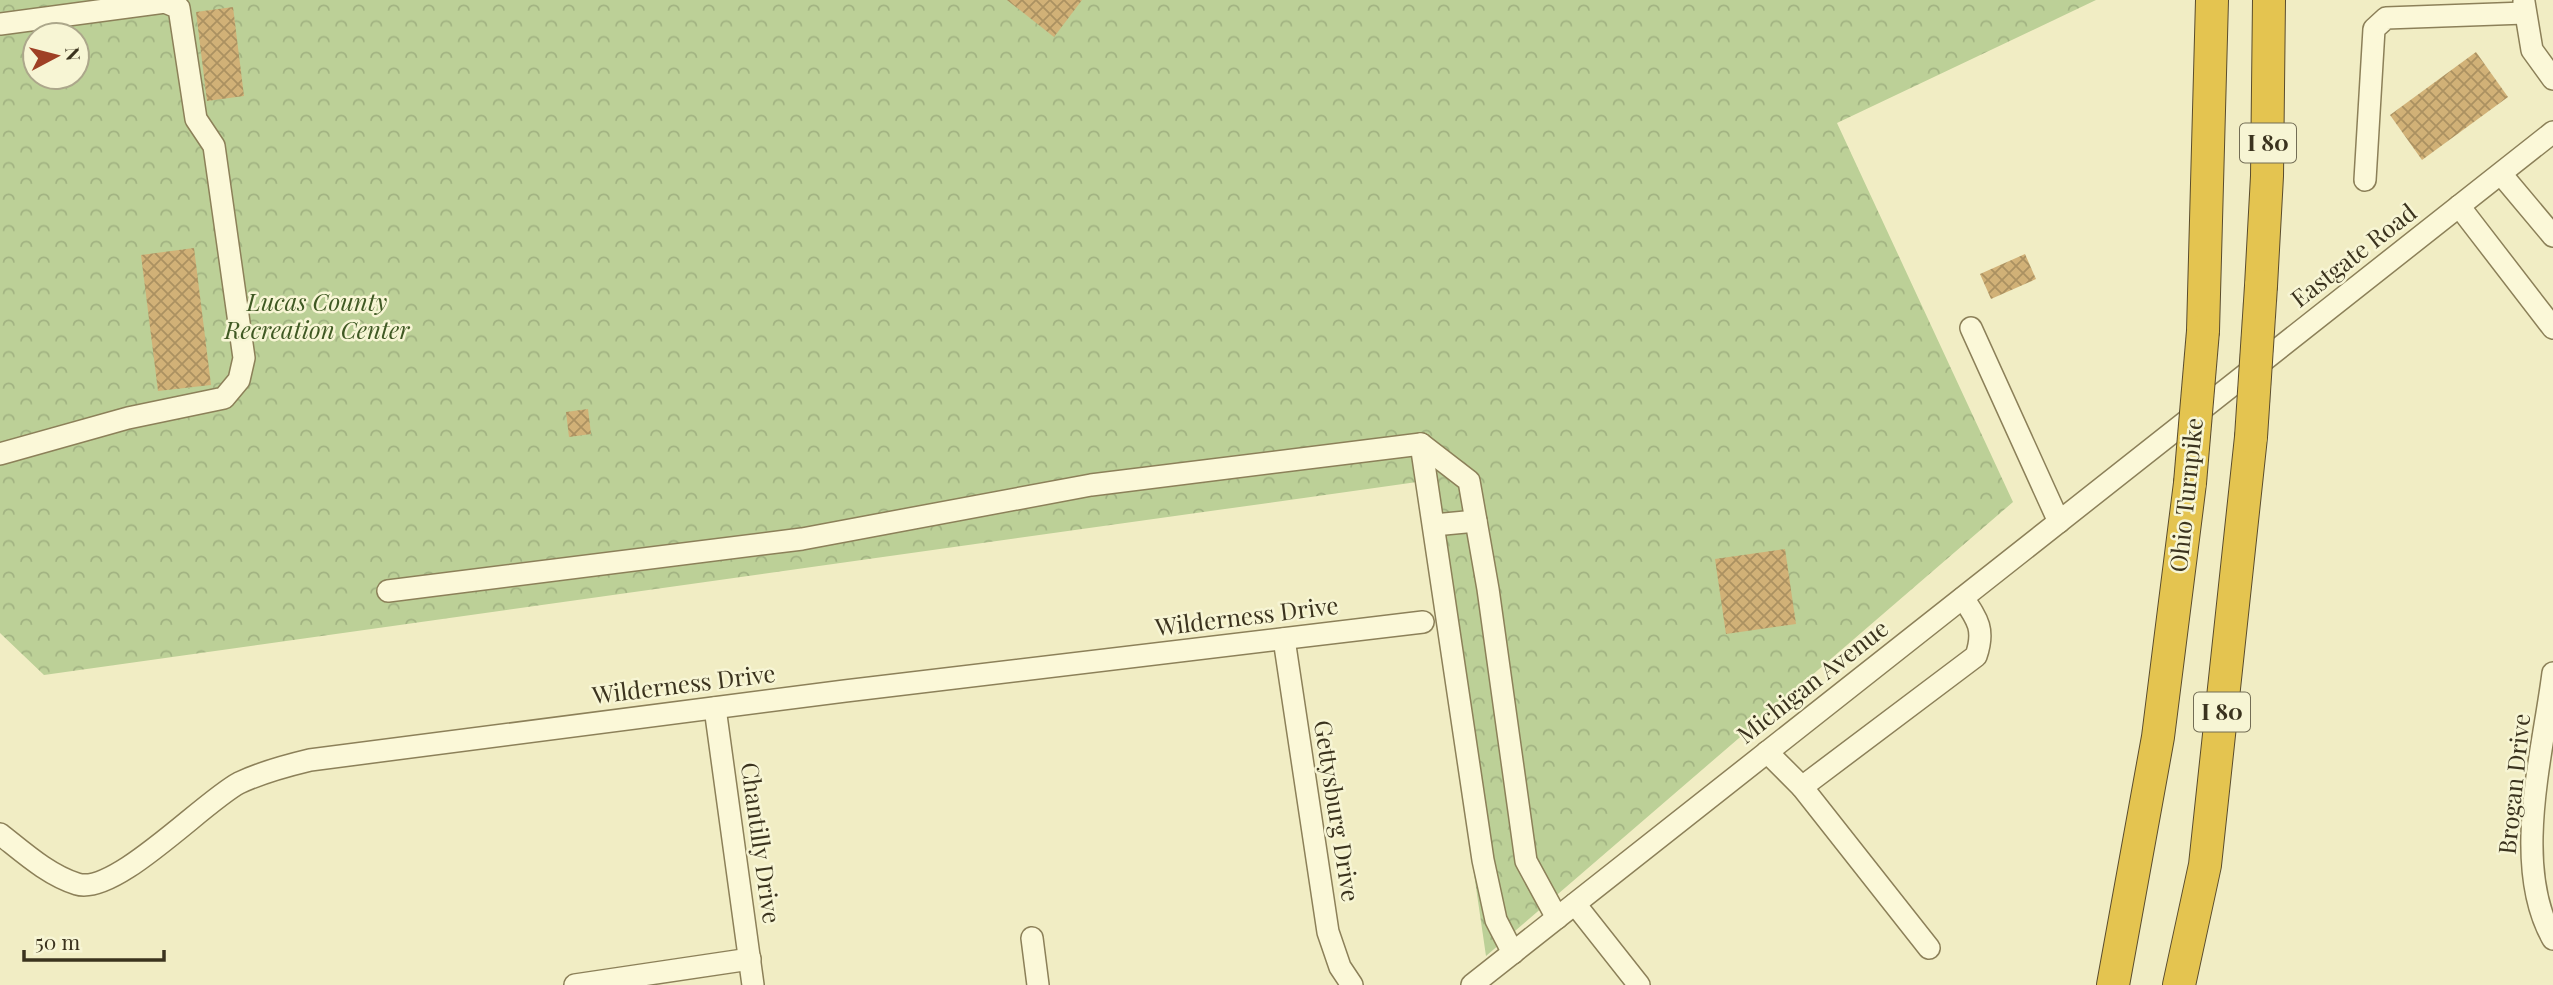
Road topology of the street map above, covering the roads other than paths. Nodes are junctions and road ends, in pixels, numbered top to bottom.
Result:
1 (2212, 0) edge
2 (2269, 0) edge
3 (2524, 6) edge
4 (0, 24) edge
5 (2553, 79) edge
6 (2549, 143) edge
7 (2501, 174) junction
8 (2365, 180) dead end
9 (2459, 206) junction
10 (2553, 236) edge
11 (1971, 328) dead end
12 (2553, 328) edge
13 (2187, 421) joint
14 (1421, 444) junction
15 (0, 454) edge
16 (1476, 521) junction
17 (2059, 522) junction
18 (1434, 525) junction
19 (388, 591) dead end
20 (1964, 598) junction
21 (1423, 622) dead end
22 (1284, 639) junction
23 (2553, 673) edge
24 (715, 708) junction
25 (1767, 752) junction
26 (1802, 787) junction
27 (0, 834) edge
28 (1575, 904) junction
29 (1557, 918) junction
30 (1032, 938) dead end
31 (2553, 939) edge
32 (1929, 948) dead end
33 (1513, 953) junction
34 (750, 959) junction
35 (575, 985) edge
36 (753, 985) edge
37 (1038, 985) edge
38 (1352, 985) edge
39 (1472, 985) edge
40 (1639, 985) edge
41 (2113, 985) edge
42 (2179, 985) edge

1 - 41 highway, Ohio Turnpike / I 80, bridge
2 - 42 highway, I 80, bridge
3 - 5 street
3 - 8 street
4 - 15 street
6 - 7 street, Eastgate Road
7 - 9 street, Eastgate Road
7 - 10 street
9 - 12 street
9 - 13 street, Eastgate Road
11 - 17 street
13 - 17 street, Michigan Avenue
14 - 16 street
14 - 18 street
14 - 19 street
16 - 18 street
16 - 29 street
17 - 20 street, Michigan Avenue
18 - 33 street
20 - 25 street, Michigan Avenue
20 - 26 street
21 - 22 street, Wilderness Drive
22 - 24 street, Wilderness Drive
22 - 38 street, Gettysburg Drive
23 - 31 street, Brogan Drive
24 - 27 street, Wilderness Drive
24 - 34 street, Chantilly Drive
25 - 26 street
25 - 28 street, Michigan Avenue
26 - 32 street
28 - 29 street, Michigan Avenue
28 - 40 street
29 - 33 street, Michigan Avenue
30 - 37 street
33 - 39 street, Michigan Avenue
34 - 35 street
34 - 36 street, Chantilly Drive

